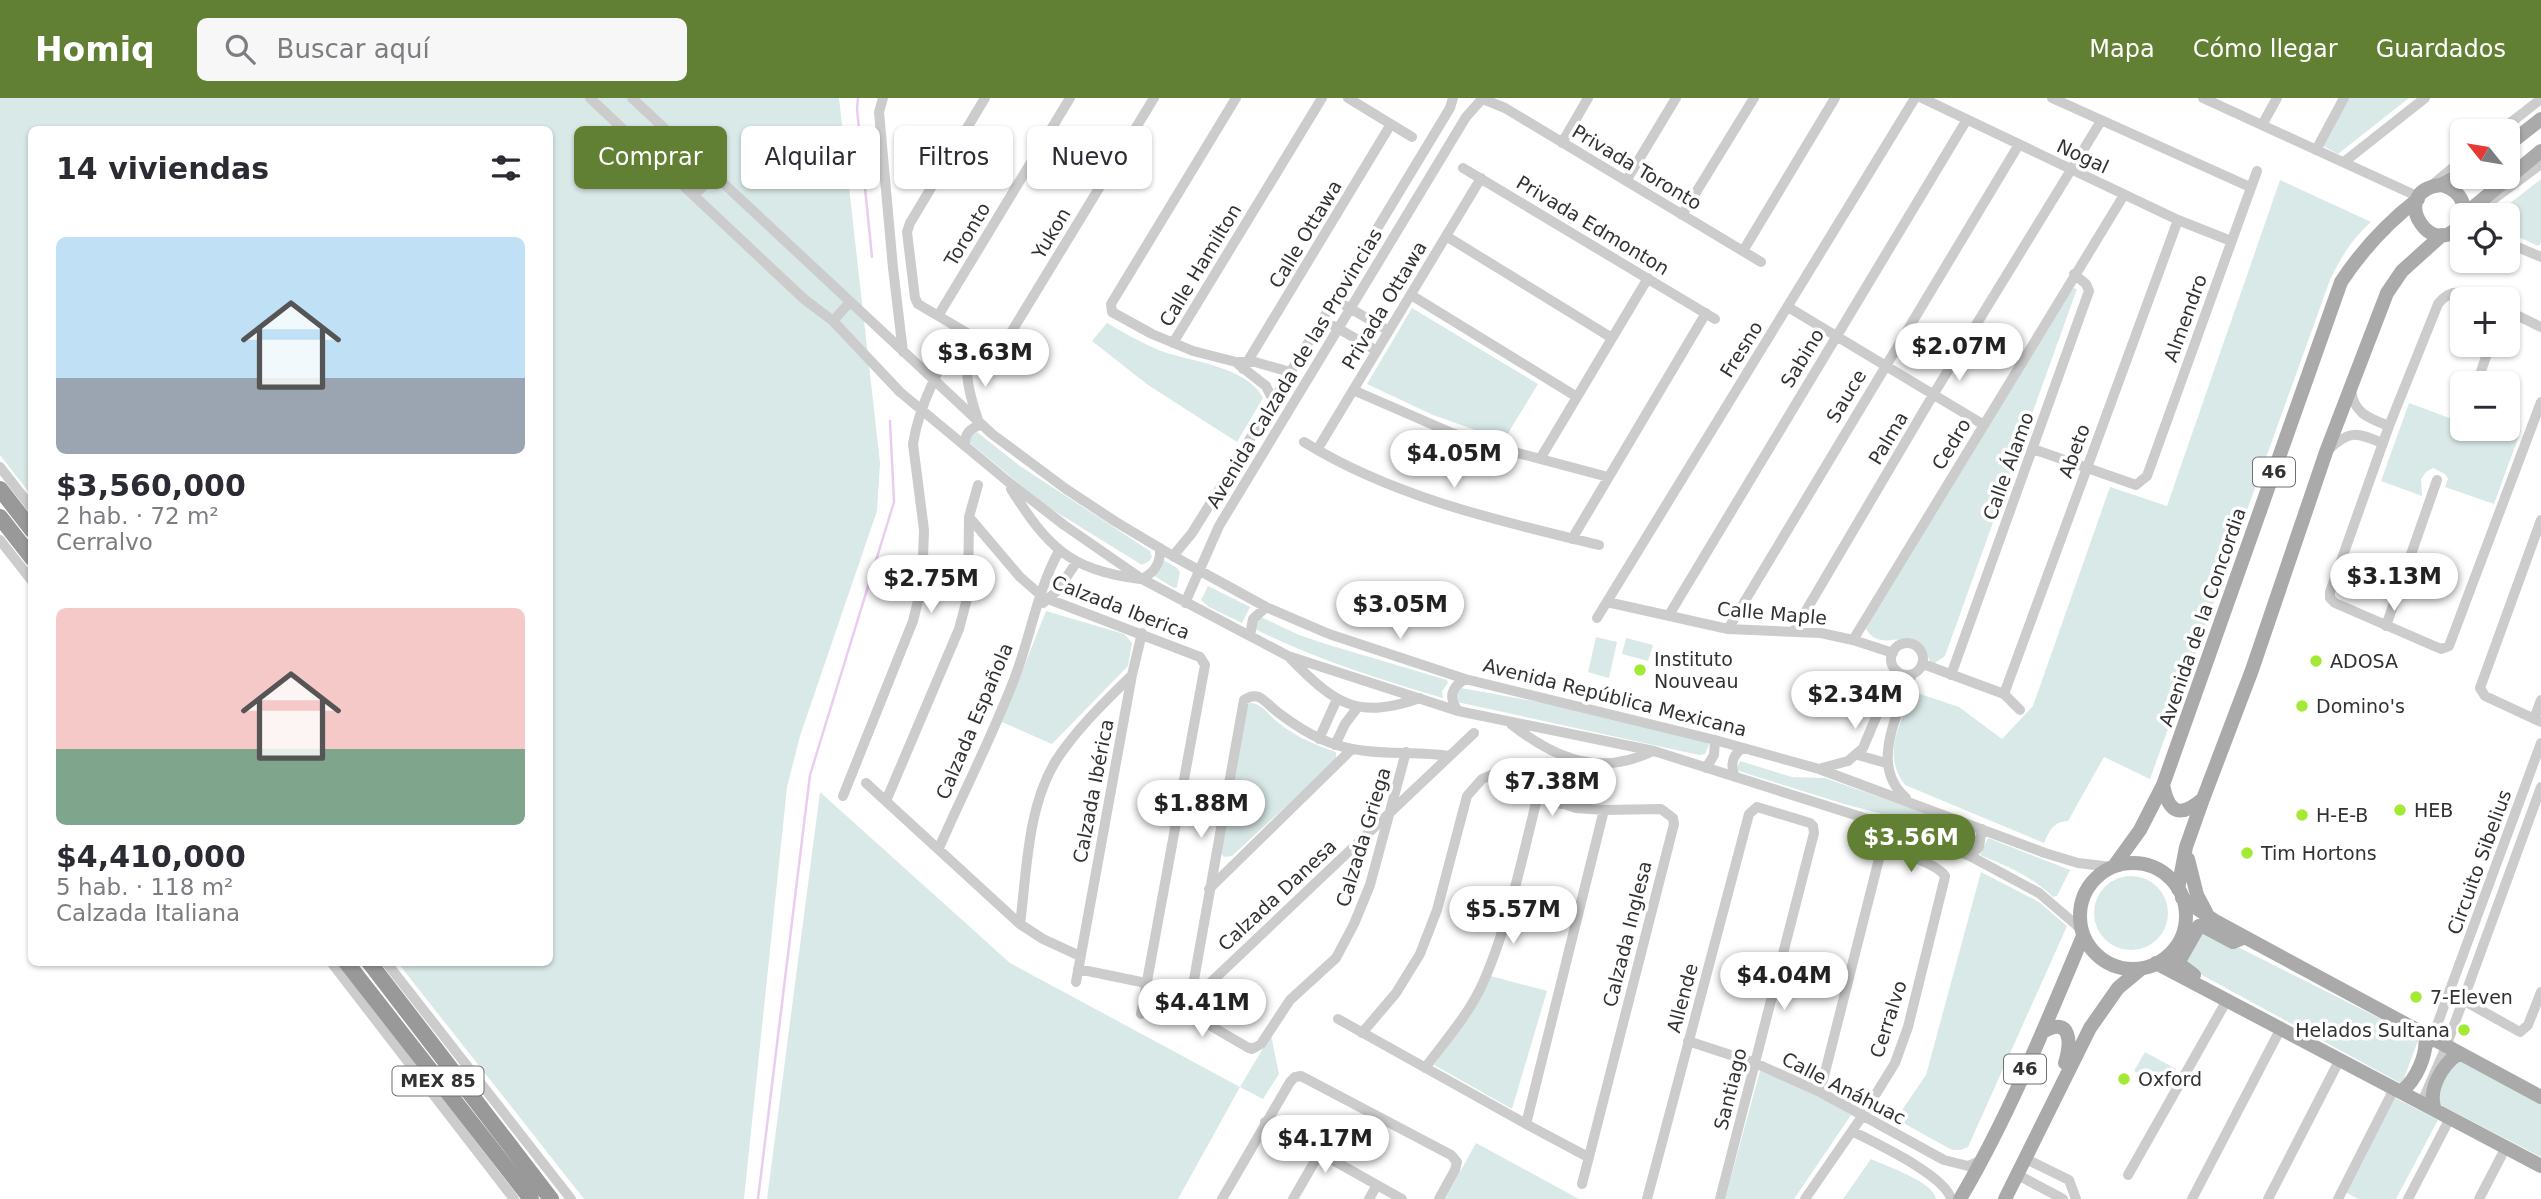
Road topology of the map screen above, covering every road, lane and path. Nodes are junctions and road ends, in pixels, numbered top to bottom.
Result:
1 (590, 98) edge
2 (632, 98) edge
3 (883, 98) edge
4 (985, 98) edge
5 (1070, 98) edge
6 (1154, 98) edge
7 (1236, 98) edge
8 (1322, 98) edge
9 (1348, 98) edge
10 (1453, 98) edge
11 (1588, 98) edge
12 (1676, 98) edge
13 (1754, 98) edge
14 (1835, 98) edge
15 (1915, 98) edge
16 (1922, 98) edge
17 (2052, 98) edge
18 (2204, 98) edge
19 (2277, 98) edge
20 (2344, 98) edge
21 (2425, 98) edge
22 (1483, 99) edge
23 (2541, 99) edge
24 (1508, 103) edge
25 (2515, 119) edge
26 (2541, 119) edge
27 (1966, 121) junction
28 (2101, 121) junction
29 (1391, 124) junction
30 (2262, 125) junction
31 (661, 126) edge
32 (2520, 136) edge
33 (1412, 137) dead end
34 (1562, 143) junction
35 (2018, 146) junction
36 (2316, 150) junction
37 (2541, 151) edge
38 (2344, 162) junction
39 (2541, 164) edge
40 (1463, 168) dead end
41 (2070, 170) junction
42 (2257, 171) dead end
43 (2450, 171) edge
44 (1481, 178) junction
45 (2450, 180) edge
46 (1626, 181) junction
47 (2250, 187) junction
48 (727, 188) edge
49 (700, 189) edge
50 (2427, 192) junction
51 (694, 195) junction
52 (2124, 195) junction
53 (2463, 203) edge
54 (2482, 203) edge
55 (2487, 203) edge
56 (1682, 215) junction
57 (2178, 220) junction
58 (2450, 229) edge
59 (2442, 235) junction
60 (1446, 236) junction
61 (2231, 241) junction
62 (2520, 248) edge
63 (1742, 251) junction
64 (2541, 257) edge
65 (1761, 262) dead end
66 (2074, 274) junction
67 (1648, 278) junction
68 (2450, 293) edge
69 (1410, 295) junction
70 (1334, 300) junction
71 (850, 302) junction
72 (1788, 307) junction
73 (1349, 309) junction
74 (938, 316) junction
75 (2520, 317) edge
76 (1322, 319) junction
77 (833, 321) junction
78 (2541, 327) edge
79 (1338, 328) junction
80 (961, 330) junction
81 (1389, 331) junction
82 (1836, 335) junction
83 (973, 338) junction
84 (1612, 338) junction
85 (1173, 343) junction
86 (1377, 351) junction
87 (903, 352) junction
88 (1243, 364) junction
89 (1885, 366) junction
90 (1290, 372) junction
91 (935, 382) junction
92 (2350, 386) junction
93 (1353, 390) junction
94 (1933, 395) junction
95 (1577, 397) junction
96 (1273, 400) junction
97 (2541, 402) edge
98 (922, 411) junction
99 (980, 424) junction
100 (1984, 425) junction
101 (2389, 426) junction
102 (1304, 442) dead end
103 (2382, 443) junction
104 (965, 446) junction
105 (2033, 449) junction
106 (1317, 450) junction
107 (2326, 452) junction
108 (1540, 459) junction
109 (0, 467) edge
110 (2087, 468) junction
111 (1608, 477) junction
112 (1006, 480) junction
113 (2437, 480) dead end
114 (978, 485) dead end
115 (0, 489) edge
116 (28, 503) edge
117 (0, 517) edge
118 (969, 517) junction
119 (2541, 520) edge
120 (28, 525) edge
121 (1572, 539) junction
122 (0, 540) edge
123 (1599, 545) dead end
124 (1160, 548) junction
125 (1059, 551) junction
126 (28, 553) edge
127 (1173, 556) junction
128 (1076, 563) junction
129 (1199, 570) junction
130 (28, 576) edge
131 (1142, 579) junction
132 (1044, 597) junction
133 (1607, 602) junction
134 (1185, 603) junction
135 (1266, 607) junction
136 (1669, 615) junction
137 (1597, 618) dead end
138 (2386, 626) junction
139 (1728, 629) junction
140 (1794, 631) junction
141 (1142, 633) junction
142 (1250, 635) junction
143 (1853, 639) junction
144 (1893, 653) junction
145 (1288, 656) junction
146 (1923, 664) junction
147 (1896, 670) junction
148 (1912, 674) junction
149 (1132, 675) junction
150 (1951, 675) junction
151 (1465, 679) junction
152 (2004, 694) junction
153 (1420, 698) junction
154 (1338, 699) junction
155 (2541, 700) edge
156 (1357, 708) junction
157 (2020, 710) dead end
158 (1458, 711) junction
159 (2538, 721) edge
160 (1509, 722) junction
161 (1474, 733) dead end
162 (1872, 733) junction
163 (1891, 737) junction
164 (1319, 739) junction
165 (1715, 740) junction
166 (2541, 743) edge
167 (1335, 745) junction
168 (1742, 748) junction
169 (1351, 750) junction
170 (1654, 751) junction
171 (1406, 752) junction
172 (1858, 755) junction
173 (1449, 756) junction
174 (1571, 760) junction
175 (1886, 763) junction
176 (1587, 764) junction
177 (1706, 768) junction
178 (1819, 769) junction
179 (1735, 777) junction
180 (866, 783) dead end
181 (2163, 785) junction
182 (2541, 787) edge
183 (1538, 795) junction
184 (843, 796) dead end
185 (2203, 799) junction
186 (886, 800) junction
187 (1911, 802) junction
188 (1561, 804) junction
189 (1576, 808) junction
190 (1604, 810) junction
191 (1389, 814) junction
192 (1813, 826) joint
193 (1982, 829) junction
194 (2186, 847) junction
195 (939, 848) junction
196 (1970, 856) junction
197 (2113, 867) junction
198 (1209, 889) junction
199 (2180, 893) junction
200 (2210, 917) junction
201 (1020, 925) junction
202 (2082, 932) junction
203 (2244, 937) junction
204 (1080, 956) junction
205 (2149, 965) junction
206 (334, 966) edge
207 (349, 966) edge
208 (372, 966) edge
209 (389, 966) edge
210 (1078, 969) junction
211 (1076, 982) dead end
212 (1146, 983) junction
213 (2541, 992) edge
214 (2449, 993) junction
215 (2221, 997) junction
216 (2463, 1000) junction
217 (1190, 1002) junction
218 (1141, 1014) dead end
219 (1338, 1019) dead end
220 (2281, 1028) junction
221 (2043, 1032) junction
222 (1362, 1033) junction
223 (2429, 1038) junction
224 (1688, 1041) junction
225 (2452, 1050) junction
226 (2340, 1059) junction
227 (1755, 1063) junction
228 (1425, 1069) junction
229 (1821, 1092) junction
230 (2407, 1094) junction
231 (2057, 1095) junction
232 (2541, 1097) edge
233 (2435, 1110) junction
234 (1863, 1115) junction
235 (2450, 1118) junction
236 (1265, 1122) junction
237 (1526, 1124) junction
238 (1852, 1131) junction
239 (1905, 1138) junction
240 (2506, 1147) junction
241 (1319, 1154) junction
242 (1895, 1155) junction
243 (1588, 1157) junction
244 (2026, 1158) junction
245 (1944, 1160) junction
246 (1982, 1160) junction
247 (2541, 1166) edge
248 (2018, 1175) junction
249 (2128, 1175) dead end
250 (1933, 1177) junction
251 (1582, 1184) dead end
252 (1377, 1185) junction
253 (2072, 1198) edge
254 (514, 1199) edge
255 (531, 1199) edge
256 (551, 1199) edge
257 (571, 1199) edge
258 (1222, 1199) edge
259 (1293, 1199) edge
260 (1369, 1199) edge
261 (1402, 1199) edge
262 (1439, 1199) edge
263 (1647, 1199) edge
264 (1720, 1199) edge
265 (1805, 1199) edge
266 (1951, 1199) edge
267 (1960, 1199) edge
268 (2005, 1199) edge
269 (2192, 1199) edge
270 (2268, 1199) edge
271 (2338, 1199) edge
272 (2408, 1199) edge
273 (2479, 1199) edge

1 - 51 street
2 - 31 street, Avenida República Mexicana
3 - 87 street
4 - 74 street
5 - 74 street, Toronto
6 - 83 street, Yukon
7 - 85 street
8 - 85 street, Calle Hamilton
9 - 29 street
10 - 70 street, Avenida Calzada de las Provincias
11 - 34 street
12 - 46 street
13 - 56 street
14 - 63 street
15 - 72 street, Fresno
16 - 27 street, Nogal
17 - 28 street
18 - 30 street
19 - 30 street
20 - 36 street
21 - 38 street
22 - 24 street, Privada Toronto
22 - 73 street, Avenida Calzada de las Provincias
23 - 25 street
24 - 34 street, Privada Toronto
26 - 32 main road
27 - 35 street, Nogal
27 - 82 street, Sabino
28 - 41 street, Palma
28 - 47 street
29 - 33 street
29 - 88 street, Calle Ottawa
30 - 36 street
34 - 46 street, Privada Toronto
35 - 41 street, Nogal
35 - 89 street, Sauce
36 - 38 street
37 - 54 main road, 46
38 - 50 street
39 - 55 street
40 - 44 street, Privada Edmonton
41 - 52 street, Nogal
41 - 94 street, Palma
42 - 47 street, Almendro
43 - 50 street, Avenida de la Concordia
44 - 60 street, Privada Ottawa
44 - 67 street, Privada Edmonton
45 - 50 main road, Avenida de la Concordia / 46
46 - 56 street, Privada Toronto
47 - 61 street, Almendro
48 - 71 street, Avenida República Mexicana
49 - 51 street
50 - 53 main road
50 - 59 main road
50 - 181 main road, Avenida de la Concordia / 46
51 - 77 street
52 - 57 street, Nogal
52 - 66 street, Cedro
56 - 63 street, Privada Toronto
57 - 61 street, Nogal
57 - 110 street, Abeto
58 - 59 main road, 46
59 - 92 main road, 46
60 - 69 street, Privada Ottawa
60 - 84 street
61 - 110 street, Almendro
62 - 64 street
63 - 65 street, Privada Toronto
66 - 100 street, Cedro
66 - 105 street, Calle Álamo
67 - 84 street
67 - 111 street, Privada Edmonton
68 - 101 street
69 - 81 street, Privada Ottawa
69 - 95 street
70 - 73 street
70 - 76 street, Avenida Calzada de las Provincias
71 - 77 street
71 - 87 street, Avenida República Mexicana
72 - 82 street
72 - 133 street, Fresno
73 - 79 street, Avenida Calzada de las Provincias
73 - 81 street
74 - 80 street
75 - 78 street
76 - 79 street
76 - 90 street, Avenida Calzada de las Provincias
77 - 98 street
79 - 86 street
79 - 129 street, Avenida Calzada de las Provincias
80 - 83 street
80 - 91 street
81 - 86 street, Privada Ottawa
82 - 89 street
82 - 136 street, Sabino
83 - 99 street
84 - 95 street
85 - 88 street
86 - 93 street, Privada Ottawa
87 - 91 street, Avenida República Mexicana
88 - 90 street
88 - 96 street
89 - 94 street
89 - 139 street, Sauce
90 - 96 street, Avenida Calzada de las Provincias
91 - 98 street
91 - 99 street, Avenida República Mexicana
92 - 101 street
92 - 107 main road, 46
93 - 106 street, Privada Ottawa
93 - 108 street
94 - 100 street
94 - 140 street, Palma
95 - 108 street
96 - 127 street, Avenida Calzada de las Provincias
97 - 138 street
98 - 104 street
98 - 184 street
99 - 104 street
99 - 124 street, Avenida República Mexicana
100 - 143 street, Cedro
101 - 103 street
102 - 106 street
103 - 107 street
103 - 138 street
104 - 112 street
105 - 110 street
105 - 150 street, Calle Álamo
106 - 121 street
107 - 185 main road, 46
108 - 111 street
109 - 116 street
110 - 152 street, Abeto
111 - 121 street, Privada Edmonton
112 - 125 street
112 - 131 street
113 - 138 street
114 - 118 street
115 - 120 highway
117 - 126 highway
118 - 132 street, Calzada Iberica
118 - 186 street
119 - 159 street
121 - 123 street
122 - 130 street
124 - 127 street, Avenida República Mexicana
124 - 131 street
125 - 128 street
125 - 132 street
127 - 129 street, Avenida República Mexicana
128 - 131 street
128 - 132 street
129 - 134 street, Avenida Calzada de las Provincias
129 - 135 street, Avenida República Mexicana
131 - 134 street
132 - 141 street, Calzada Iberica
132 - 195 street, Calzada Española
133 - 136 street, Calle Maple
133 - 137 street, Fresno
134 - 142 street
135 - 142 street
135 - 151 street, Avenida República Mexicana
136 - 139 street, Calle Maple
139 - 140 street, Calle Maple
140 - 143 street, Calle Maple
141 - 149 street, Calzada Ibérica
141 - 212 street, Calzada Iberica
142 - 145 street
143 - 144 street, Calle Maple
144 - 146 street
144 - 147 street
145 - 153 street
145 - 154 street
146 - 148 street
146 - 150 street
147 - 148 street
147 - 162 street
148 - 163 street
149 - 201 street
149 - 204 street, Calzada Ibérica
150 - 152 street
151 - 158 street
151 - 165 street, Avenida República Mexicana
152 - 157 street
153 - 156 street
153 - 158 street
154 - 156 street
154 - 164 street
155 - 159 street
156 - 167 street
158 - 160 street
160 - 170 street
160 - 174 street
161 - 173 street, Calzada Danesa
162 - 163 street
162 - 172 street
163 - 175 street
164 - 167 street, Calzada Griega
164 - 198 street, Calzada Griega
165 - 168 street, Avenida República Mexicana
165 - 177 street
166 - 214 street, Circuito Sibelius
167 - 169 street, Calzada Griega
168 - 178 street, Avenida República Mexicana
168 - 179 street
169 - 171 street, Calzada Griega
169 - 198 street
170 - 176 street
170 - 177 street
171 - 173 street
171 - 191 street, Calzada Griega
172 - 175 street
172 - 178 street
173 - 191 street, Calzada Danesa
174 - 176 street
174 - 188 street
175 - 187 street
176 - 189 street
177 - 179 street
178 - 187 street, Avenida República Mexicana
179 - 196 street
180 - 186 street
181 - 185 main road
181 - 197 main road, Avenida de la Concordia / 46
182 - 216 street, Circuito Sibelius
183 - 188 street, Calzada Inglesa
183 - 222 street, Calzada Inglesa
183 - 228 street
185 - 194 main road, 46
186 - 195 street
187 - 193 street, Avenida República Mexicana
188 - 189 street, Calzada Inglesa
189 - 190 street, Calzada Inglesa
190 - 237 street
190 - 243 street, Calzada Inglesa
191 - 217 street, Calzada Danesa
191 - 217 street, Calzada Griega
192 - 224 street, Allende
192 - 227 street, Santiago
193 - 196 street
193 - 197 street, Avenida República Mexicana
194 - 199 main road, 46
194 - 200 main road
195 - 201 street
196 - 202 street
197 - 199 main road
197 - 202 main road, 46
198 - 217 street
199 - 200 main road
199 - 205 main road, 46
200 - 203 main road
201 - 204 street
202 - 205 main road
202 - 221 main road, 46
203 - 215 main road
203 - 223 main road
204 - 210 street, Calzada Ibérica
205 - 215 main road
205 - 231 main road, 46
206 - 254 street
207 - 255 highway, MEX 85
208 - 256 highway, MEX 85
209 - 257 street
210 - 211 street, Calzada Ibérica
210 - 212 street
212 - 218 street
213 - 216 street
214 - 216 street
214 - 223 street, Circuito Sibelius
215 - 220 main road
215 - 249 street
216 - 225 street, Circuito Sibelius
219 - 222 street
220 - 226 main road
220 - 269 street
221 - 231 main road
221 - 246 main road, 46
222 - 228 street
223 - 225 main road
223 - 230 main road
224 - 227 street, Calle Anáhuac
224 - 263 street, Allende
225 - 230 street, Circuito Sibelius
225 - 232 main road
225 - 233 main road
226 - 230 main road
226 - 270 street
227 - 229 street, Calle Anáhuac
227 - 264 street, Santiago
228 - 237 street
229 - 234 street, Calle Anáhuac
229 - 234 street, Cerralvo
230 - 233 main road
230 - 271 street, Circuito Sibelius
231 - 244 main road, 46
233 - 235 main road
234 - 238 street, Cerralvo
234 - 239 street, Calle Anáhuac
235 - 240 main road
235 - 272 street
236 - 241 street
236 - 258 street
236 - 262 street
237 - 243 street
238 - 242 street, Calle Anáhuac
238 - 265 street, Cerralvo
239 - 242 street
239 - 245 street, Calle Anáhuac
240 - 247 main road
240 - 273 street
241 - 252 street
241 - 259 street
242 - 250 street, Calle Anáhuac
243 - 251 street, Calzada Inglesa
244 - 248 main road, 46
244 - 253 street
245 - 246 street, Calle Anáhuac
245 - 250 street
246 - 267 main road, 46
248 - 253 street
248 - 268 main road, 46
250 - 266 street, Calle Anáhuac
252 - 260 street
252 - 261 street

